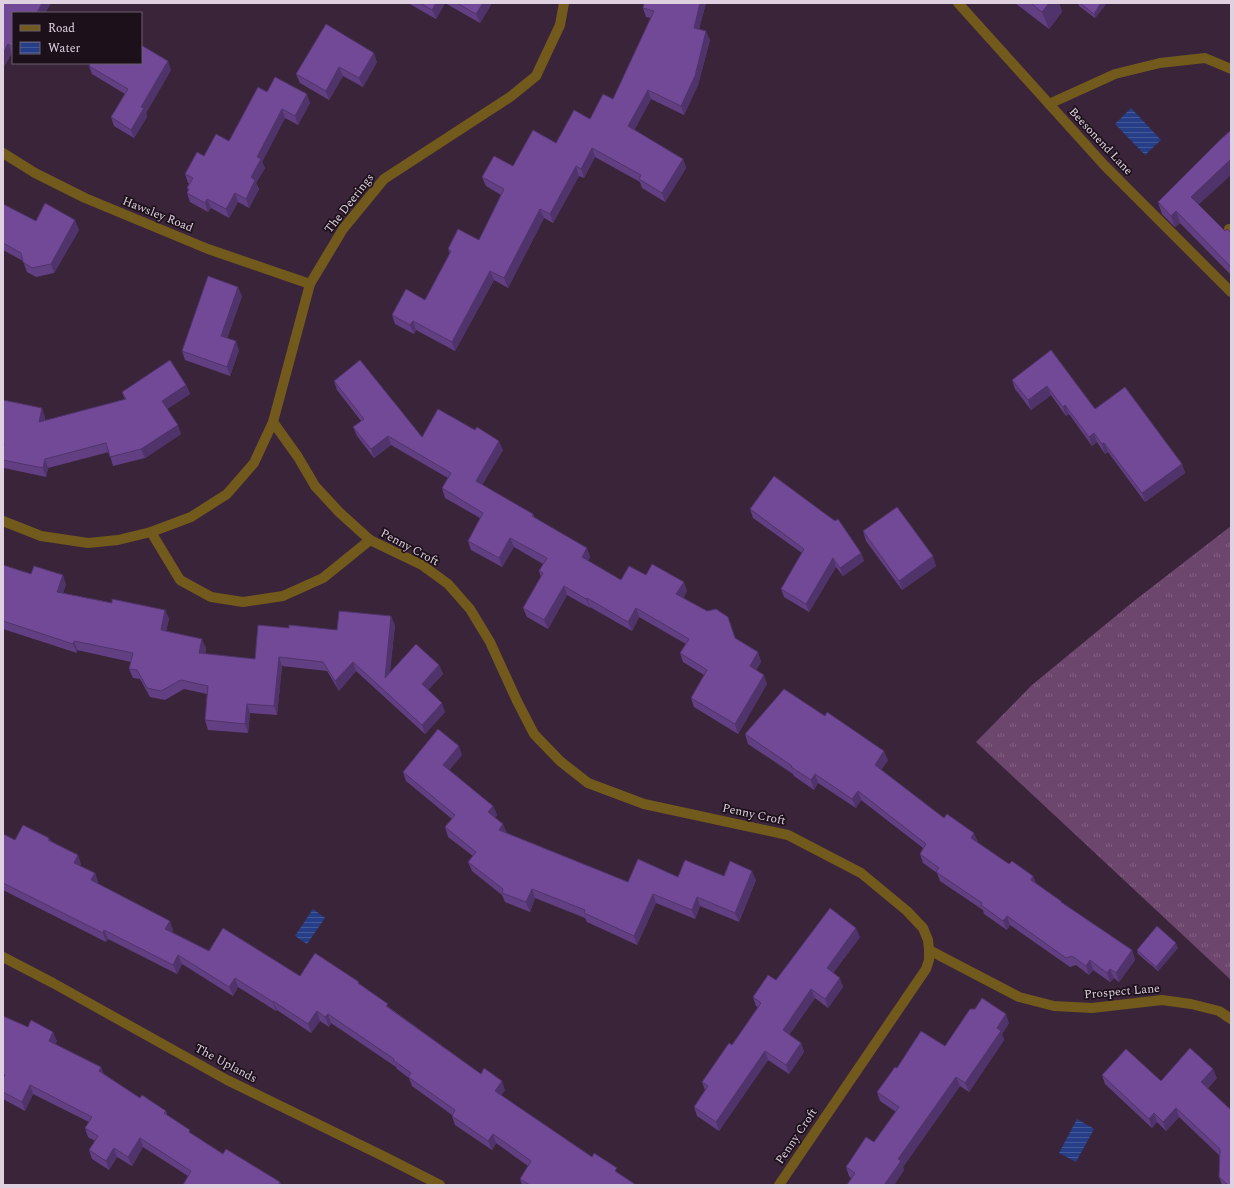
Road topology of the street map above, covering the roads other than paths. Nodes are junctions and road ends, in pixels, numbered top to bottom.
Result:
1 (564, 3) edge
2 (958, 3) edge
3 (1231, 69) edge
4 (1049, 104) junction
5 (3, 153) edge
6 (310, 284) junction
7 (1231, 292) edge
8 (273, 422) junction
9 (3, 521) edge
10 (151, 532) junction
11 (370, 540) junction
12 (929, 950) junction
13 (3, 957) edge
14 (1231, 1019) edge
15 (440, 1185) edge
16 (779, 1185) edge

1 - 6 street, The Deerings
2 - 4 street, Beesonend Lane
3 - 4 street
4 - 7 street, Beesonend Lane
5 - 6 street, Hawsley Road
6 - 8 street, The Deerings
8 - 10 street, The Deerings
8 - 11 street
9 - 10 street, The Deerings
10 - 11 street
11 - 12 street, Penny Croft
12 - 14 street, Prospect Lane
12 - 16 street, Penny Croft
13 - 15 street, The Uplands

